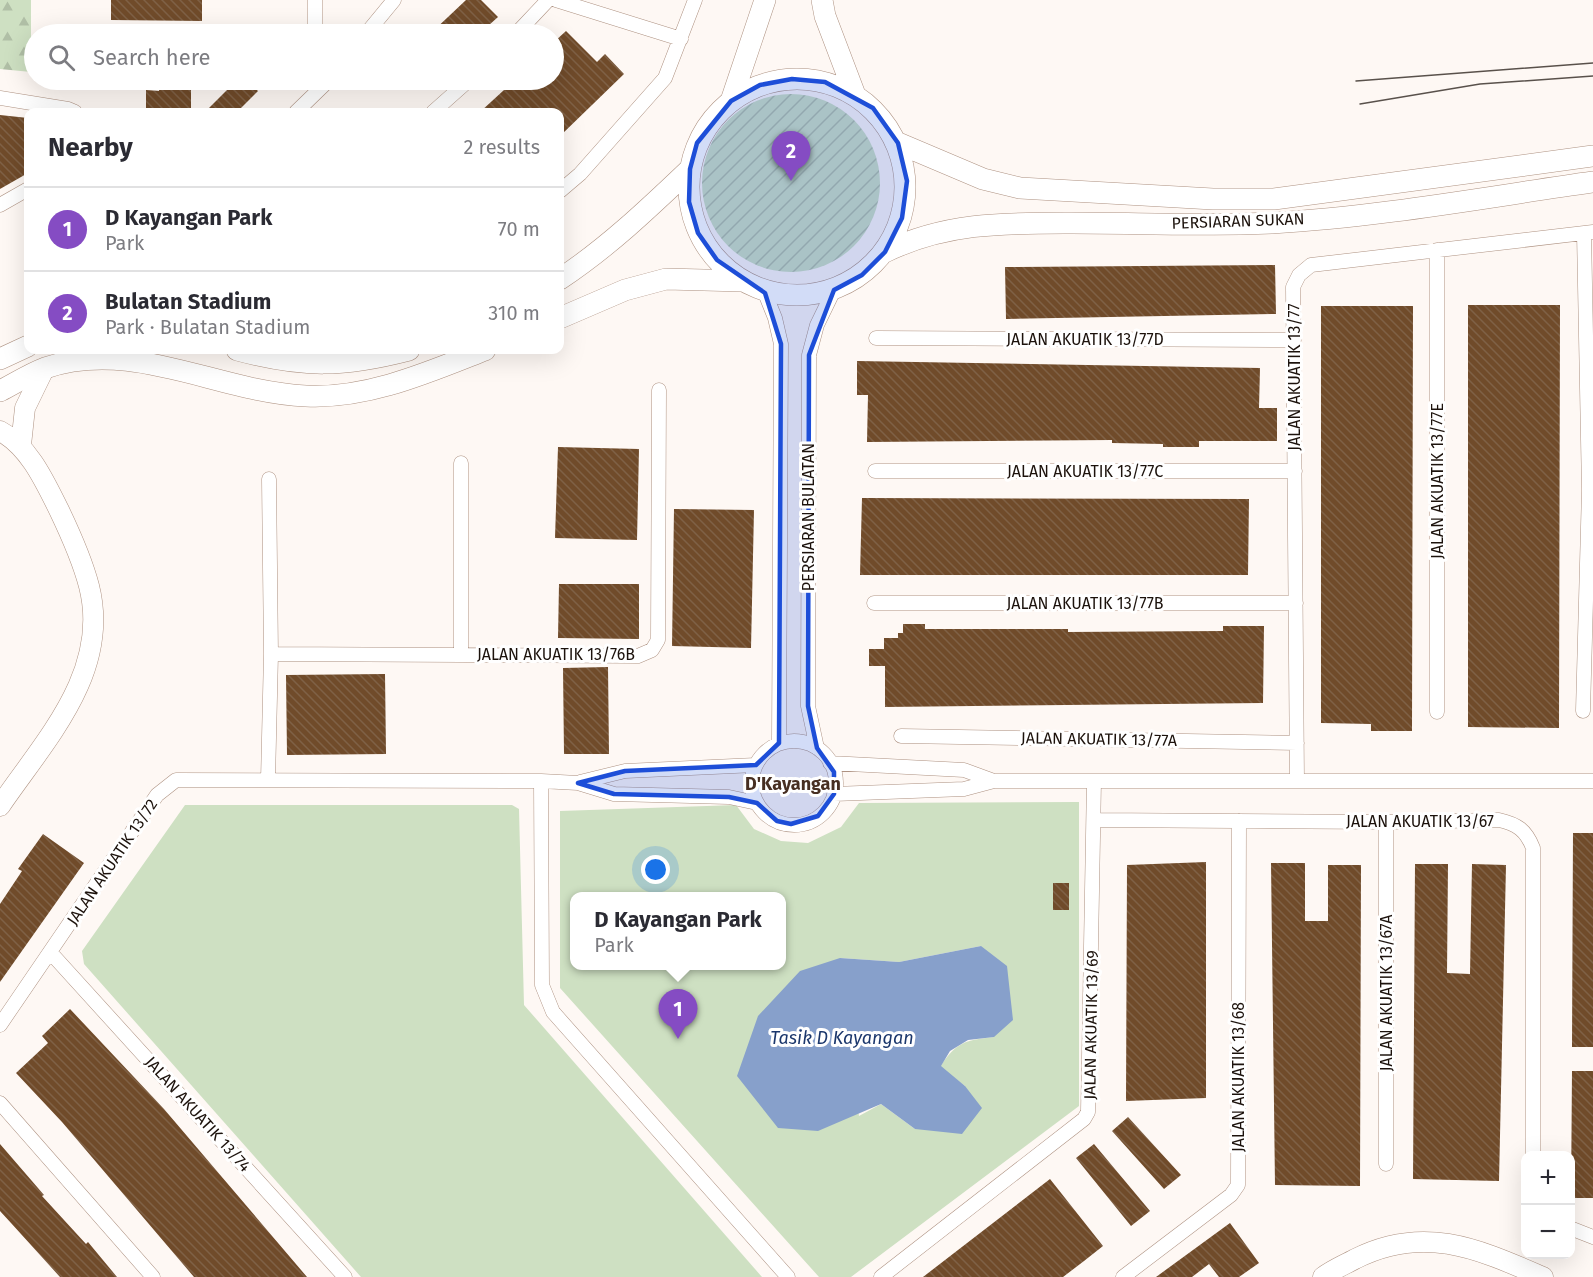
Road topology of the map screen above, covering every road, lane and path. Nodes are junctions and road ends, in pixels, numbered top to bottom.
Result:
1 (315, 0) edge
2 (394, 0) edge
3 (548, 0) edge
4 (556, 0) edge
5 (695, 0) edge
6 (765, 0) edge
7 (822, 0) edge
8 (315, 24) edge
9 (374, 24) edge
10 (525, 24) edge
11 (681, 39) junction
12 (319, 90) edge
13 (458, 90) edge
14 (855, 95) junction
15 (0, 98) edge
16 (731, 101) junction
17 (62, 108) edge
18 (300, 108) edge
19 (438, 108) edge
20 (898, 143) junction
21 (1593, 156) edge
22 (690, 169) junction
23 (1593, 182) edge
24 (564, 188) edge
25 (24, 191) edge
26 (0, 205) edge
27 (1589, 232) edge
28 (1437, 250) junction
29 (885, 252) junction
30 (564, 276) edge
31 (742, 281) junction
32 (834, 290) junction
33 (765, 293) junction
34 (564, 316) edge
35 (876, 338) dead end
36 (1294, 340) junction
37 (24, 348) edge
38 (270, 354) edge
39 (394, 354) edge
40 (475, 354) edge
41 (287, 356) edge
42 (0, 359) edge
43 (44, 369) junction
44 (659, 390) dead end
45 (0, 391) edge
46 (0, 431) edge
47 (21, 445) junction
48 (461, 463) dead end
49 (875, 471) dead end
50 (1295, 471) junction
51 (269, 479) dead end
52 (874, 603) dead end
53 (1296, 603) junction
54 (271, 654) junction
55 (462, 654) junction
56 (1583, 711) dead end
57 (1437, 712) dead end
58 (901, 736) dead end
59 (779, 743) junction
60 (1297, 743) junction
61 (816, 748) junction
62 (830, 763) junction
63 (756, 765) junction
64 (268, 780) junction
65 (541, 781) junction
66 (994, 781) junction
67 (1095, 781) junction
68 (1297, 781) junction
69 (1593, 781) edge
70 (578, 783) junction
71 (834, 794) junction
72 (757, 803) junction
73 (0, 806) edge
74 (1095, 820) junction
75 (1239, 821) junction
76 (1386, 822) junction
77 (50, 952) junction
78 (0, 1026) edge
79 (0, 1103) edge
80 (1533, 1151) edge
81 (1386, 1164) dead end
82 (1575, 1230) edge
83 (1593, 1237) edge
84 (153, 1277) edge
85 (345, 1277) edge
86 (788, 1277) edge
87 (881, 1277) edge
88 (1123, 1277) edge
89 (1323, 1277) edge
90 (1543, 1277) edge

1 - 8 street
2 - 9 street
3 - 10 street
4 - 11 street
5 - 11 street
6 - 16 main road
7 - 14 main road
11 - 24 street
12 - 18 street
13 - 19 street
14 - 16 main road
14 - 20 main road
15 - 17 street
16 - 22 main road
20 - 21 main road, PERSIARAN SUKAN
20 - 29 main road
22 - 30 main road
22 - 31 main road
23 - 29 main road, PERSIARAN SUKAN
25 - 26 street
27 - 28 street, JALAN AKUATIK 13/77
27 - 56 street
28 - 36 street, JALAN AKUATIK 13/77
28 - 57 street, JALAN AKUATIK 13/77E
29 - 32 main road
31 - 33 main road
31 - 34 main road
32 - 33 main road
32 - 61 street, PERSIARAN BULATAN
33 - 59 street, PERSIARAN BULATAN
35 - 36 street, JALAN AKUATIK 13/77D
36 - 50 street, JALAN AKUATIK 13/77
37 - 42 main road
38 - 41 main road
39 - 41 main road
40 - 43 main road
43 - 45 main road
43 - 47 street
44 - 55 street, JALAN AKUATIK 13/76B
46 - 47 street
47 - 73 street
48 - 55 street
49 - 50 street, JALAN AKUATIK 13/77C
50 - 53 street, JALAN AKUATIK 13/77
51 - 54 street
52 - 53 street, JALAN AKUATIK 13/77B
53 - 60 street, JALAN AKUATIK 13/77
54 - 55 street, JALAN AKUATIK 13/76B
54 - 64 street
58 - 60 street, JALAN AKUATIK 13/77A
59 - 61 street
59 - 63 street
60 - 68 street, JALAN AKUATIK 13/77
61 - 62 street
62 - 66 street
62 - 71 street
63 - 70 street
63 - 72 street
64 - 65 street, JALAN AKUATIK 13/72
64 - 77 street, JALAN AKUATIK 13/72
65 - 70 street, JALAN AKUATIK 13/72
65 - 86 street
66 - 67 street
66 - 71 street
67 - 68 street
67 - 74 street, JALAN AKUATIK 13/69
68 - 69 street
70 - 72 street
71 - 72 street
74 - 75 street, JALAN AKUATIK 13/67
74 - 87 street, JALAN AKUATIK 13/69
75 - 76 street, JALAN AKUATIK 13/67
75 - 88 street, JALAN AKUATIK 13/68
76 - 80 street, JALAN AKUATIK 13/67
76 - 81 street, JALAN AKUATIK 13/67A
77 - 78 street, JALAN AKUATIK 13/72
77 - 85 street, JALAN AKUATIK 13/74
79 - 84 street
82 - 83 street
89 - 90 street

